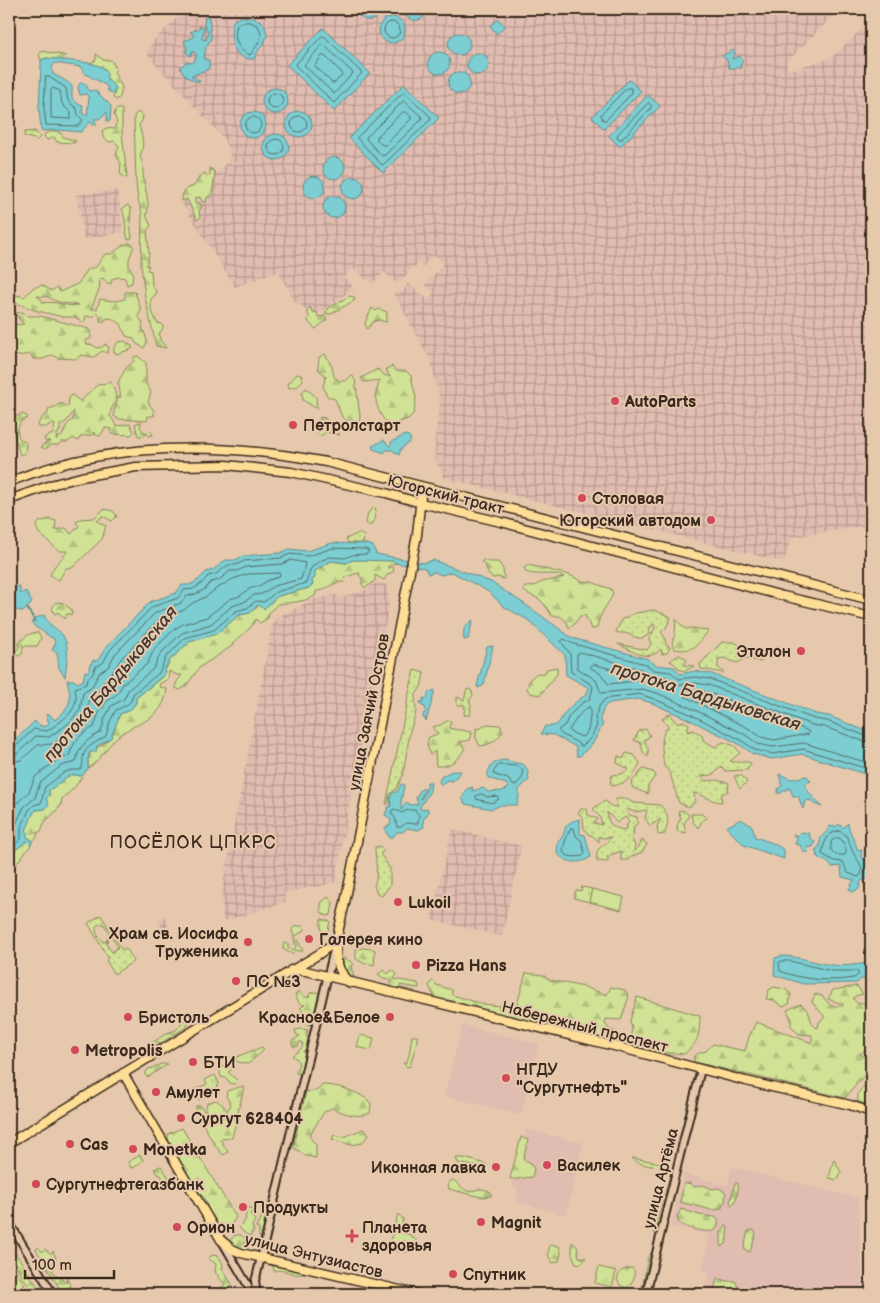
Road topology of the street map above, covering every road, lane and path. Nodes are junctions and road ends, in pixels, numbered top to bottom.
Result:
1 (9, 482) edge
2 (422, 487) junction
3 (9, 500) edge
4 (420, 503) junction
5 (871, 600) edge
6 (871, 617) edge
7 (336, 942) junction
8 (291, 970) junction
9 (327, 976) junction
10 (350, 983) junction
11 (701, 1069) junction
12 (123, 1073) junction
13 (871, 1112) edge
14 (9, 1143) edge
15 (9, 1222) edge
16 (221, 1240) junction
17 (261, 1257) junction
18 (52, 1294) edge
19 (255, 1294) edge
20 (417, 1294) edge
21 (646, 1294) edge

1 - 2 main road, Югорский тракт
2 - 4 main road, улица Заячий Остров
2 - 5 main road, Югорский тракт
3 - 4 main road, Югорский тракт
4 - 6 main road, Югорский тракт
4 - 7 main road, улица Заячий Остров
7 - 8 main road
7 - 9 street
7 - 10 main road, улица Заячий Остров
8 - 9 main road, Набережный проспект
8 - 12 main road
9 - 10 main road, Набережный проспект
9 - 17 street
10 - 11 main road, Набережный проспект
11 - 13 main road, Набережный проспект
11 - 21 street, улица Артёма
12 - 14 main road
12 - 16 main road, улица Энтузиастов
15 - 18 street
16 - 17 main road, улица Энтузиастов
16 - 19 street
17 - 19 street
17 - 20 main road, улица Энтузиастов

